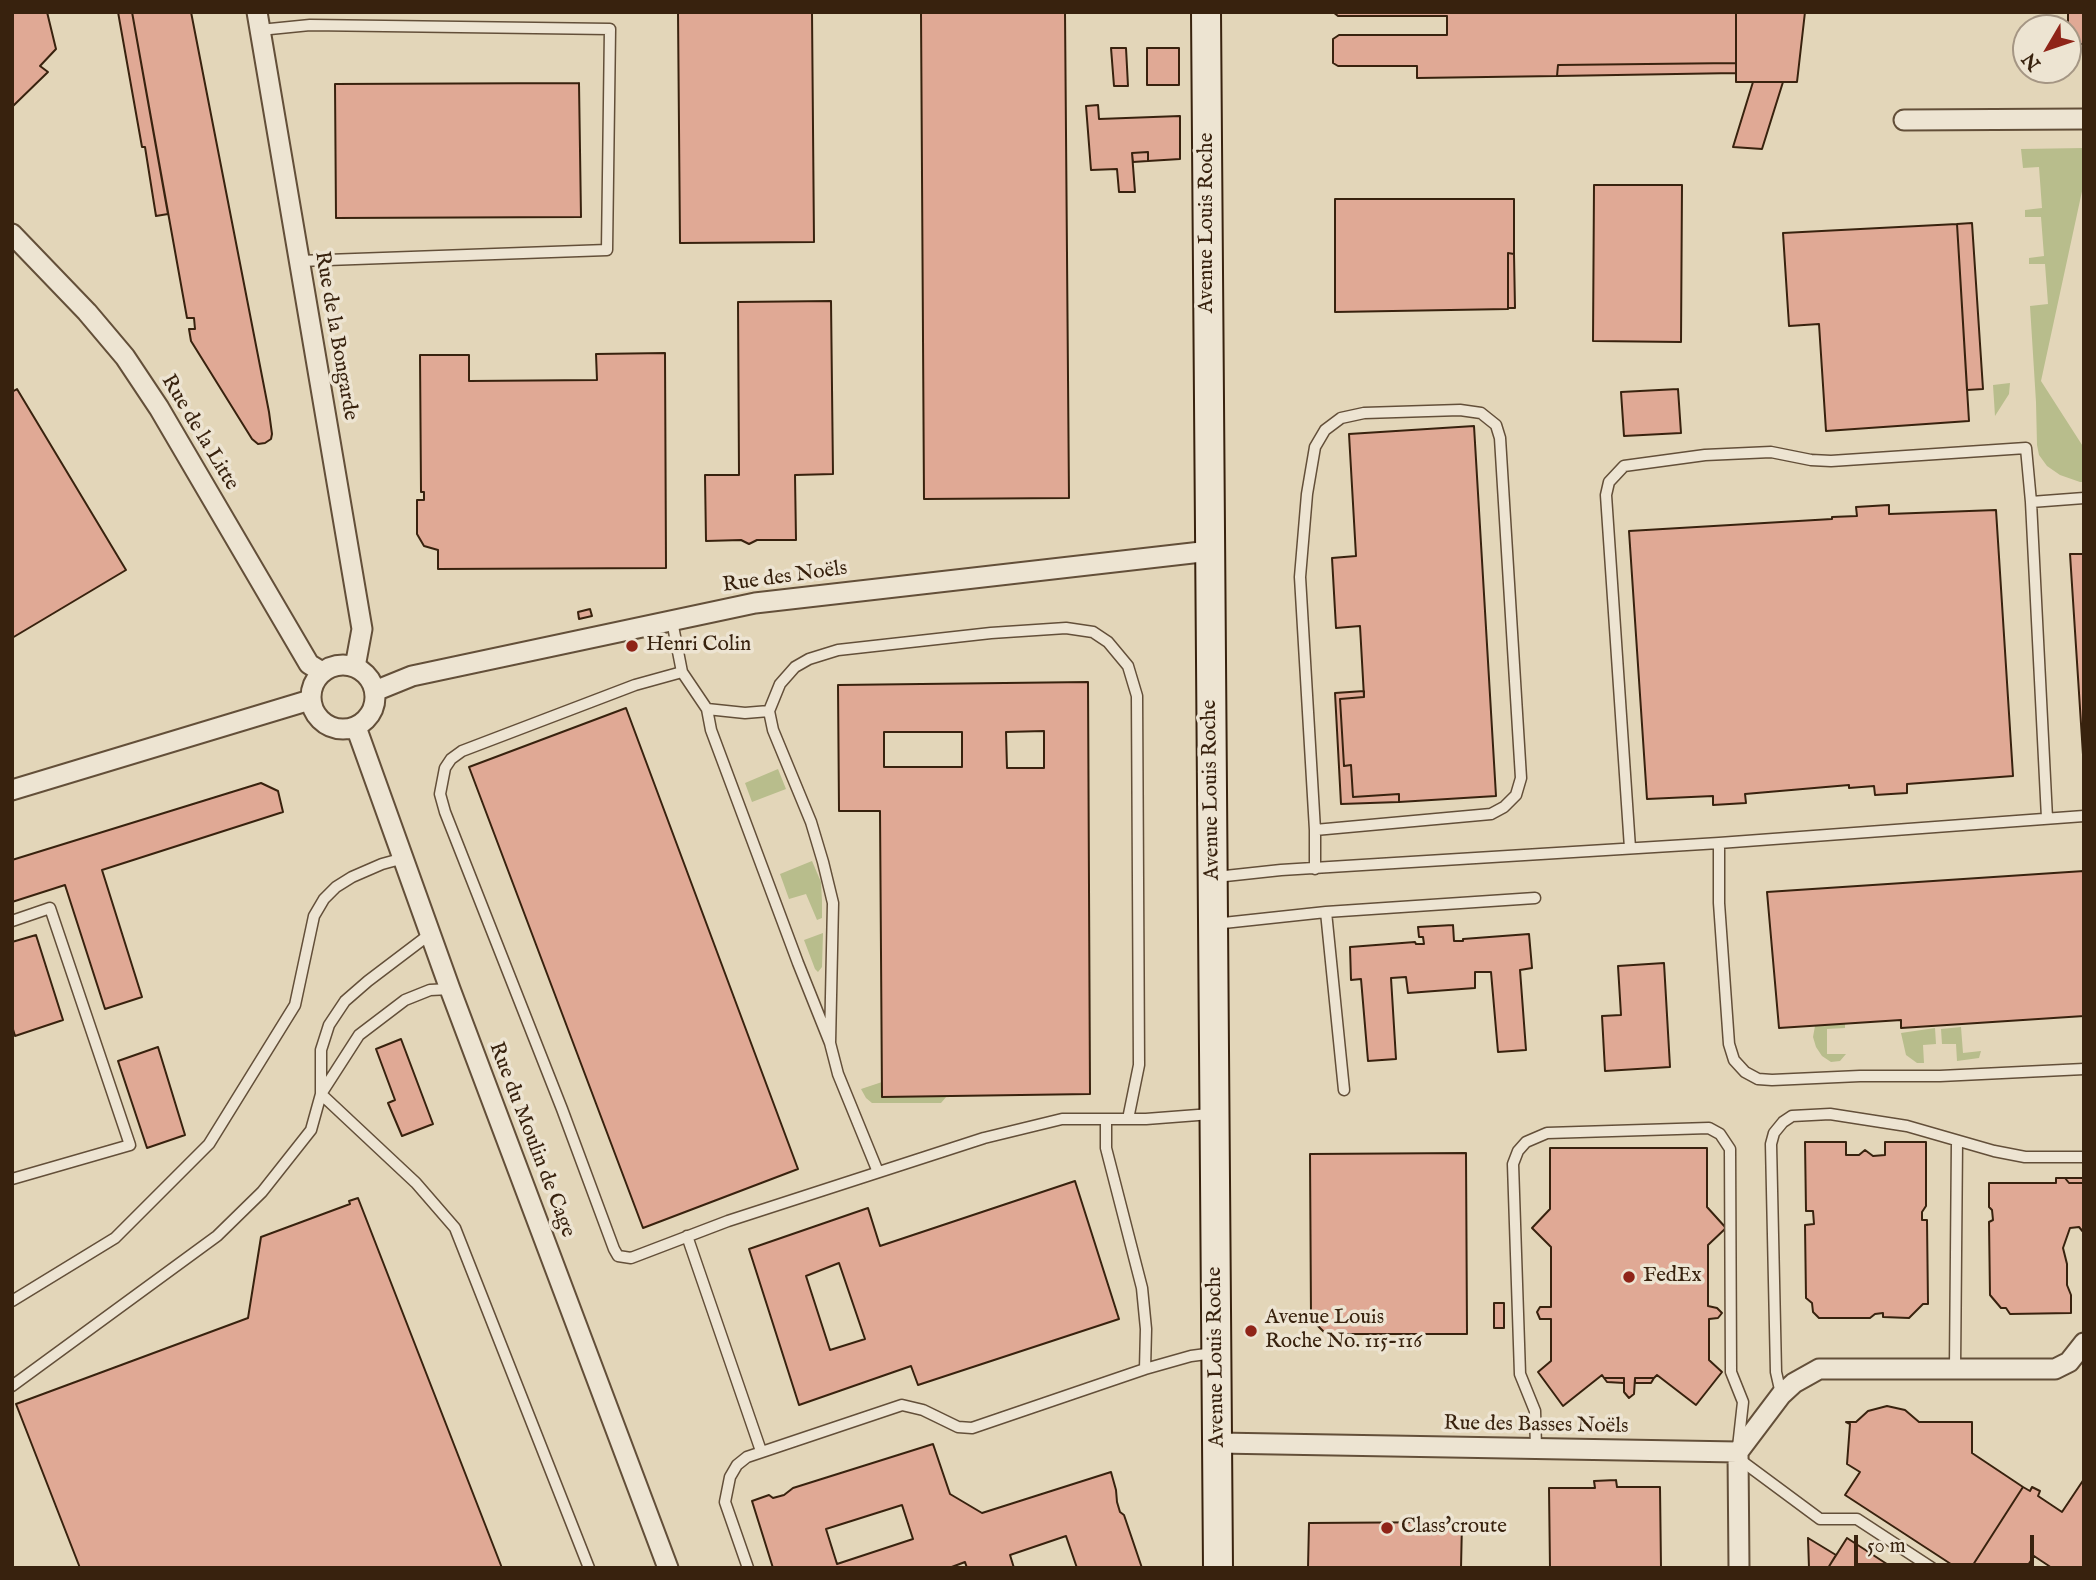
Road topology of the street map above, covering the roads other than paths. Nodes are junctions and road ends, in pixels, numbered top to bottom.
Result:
1 (1206, 12) edge
2 (259, 21) edge
3 (2084, 119) edge
4 (1904, 120) dead end
5 (12, 234) edge
6 (299, 261) junction
7 (2084, 498) edge
8 (2031, 502) junction
9 (1210, 551) junction
10 (672, 621) junction
11 (355, 667) junction
12 (322, 672) junction
13 (682, 672) junction
14 (374, 691) junction
15 (310, 700) junction
16 (707, 709) junction
17 (769, 710) junction
18 (356, 727) junction
19 (12, 790) edge
20 (2084, 816) edge
21 (2048, 818) junction
22 (1315, 830) junction
23 (1719, 843) junction
24 (1630, 848) junction
25 (404, 858) junction
26 (1315, 869) junction
27 (1212, 877) junction
28 (1535, 898) dead end
29 (1326, 912) junction
30 (12, 921) edge
31 (1214, 924) junction
32 (431, 934) junction
33 (450, 989) junction
34 (830, 1042) junction
35 (2084, 1069) edge
36 (1344, 1090) dead end
37 (321, 1094) junction
38 (1216, 1114) junction
39 (1105, 1119) junction
40 (1128, 1119) junction
41 (1958, 1141) junction
42 (2084, 1157) edge
43 (878, 1172) junction
44 (12, 1179) edge
45 (687, 1236) junction
46 (12, 1301) edge
47 (2084, 1343) edge
48 (1216, 1353) junction
49 (1145, 1368) junction
50 (1955, 1368) junction
51 (12, 1386) edge
52 (1781, 1395) junction
53 (1218, 1443) junction
54 (1536, 1448) junction
55 (761, 1451) junction
56 (1738, 1455) junction
57 (589, 1568) edge
58 (668, 1568) edge
59 (748, 1568) edge
60 (1218, 1568) edge
61 (1739, 1568) edge
62 (1932, 1568) edge

1 - 9 main road, Avenue Louis Roche
2 - 6 street, Rue de la Bongarde
2 - 6 lane
3 - 4 street
5 - 12 street, Rue de la Litte
6 - 11 street, Rue de la Bongarde
7 - 8 lane
8 - 21 lane
8 - 24 lane
9 - 10 street, Rue des Noëls
9 - 27 main road, Avenue Louis Roche
10 - 13 lane
10 - 14 street, Rue des Noëls
11 - 12 street
11 - 14 street
12 - 15 street
13 - 16 lane
13 - 45 lane
14 - 18 street
15 - 18 street
15 - 19 street
16 - 17 lane
16 - 34 lane
17 - 34 lane
17 - 40 lane
18 - 25 street, Rue du Moulin de Cage
20 - 21 lane
21 - 23 lane
22 - 22 lane
22 - 26 lane
23 - 24 lane
23 - 35 lane
24 - 26 lane
25 - 32 street, Rue du Moulin de Cage
25 - 46 lane
26 - 27 lane
27 - 31 main road, Avenue Louis Roche
28 - 29 lane
29 - 31 lane
29 - 36 lane
30 - 44 lane
31 - 38 main road, Avenue Louis Roche
32 - 33 street, Rue du Moulin de Cage
32 - 37 lane
33 - 37 lane
33 - 58 street, Rue du Moulin de Cage
34 - 43 lane
37 - 51 lane
37 - 57 lane
38 - 40 lane
38 - 48 main road, Avenue Louis Roche
39 - 40 lane
39 - 43 lane
39 - 49 lane
41 - 42 lane
41 - 50 lane
41 - 52 lane
43 - 45 lane
45 - 55 lane
47 - 50 street
48 - 49 lane
48 - 53 main road, Avenue Louis Roche
49 - 55 lane
50 - 52 street
52 - 56 street
53 - 54 street, Rue des Basses Noëls
53 - 60 main road, Avenue Louis Roche
54 - 56 street, Rue des Basses Noëls
54 - 56 lane
55 - 59 lane
56 - 61 street
56 - 62 lane

